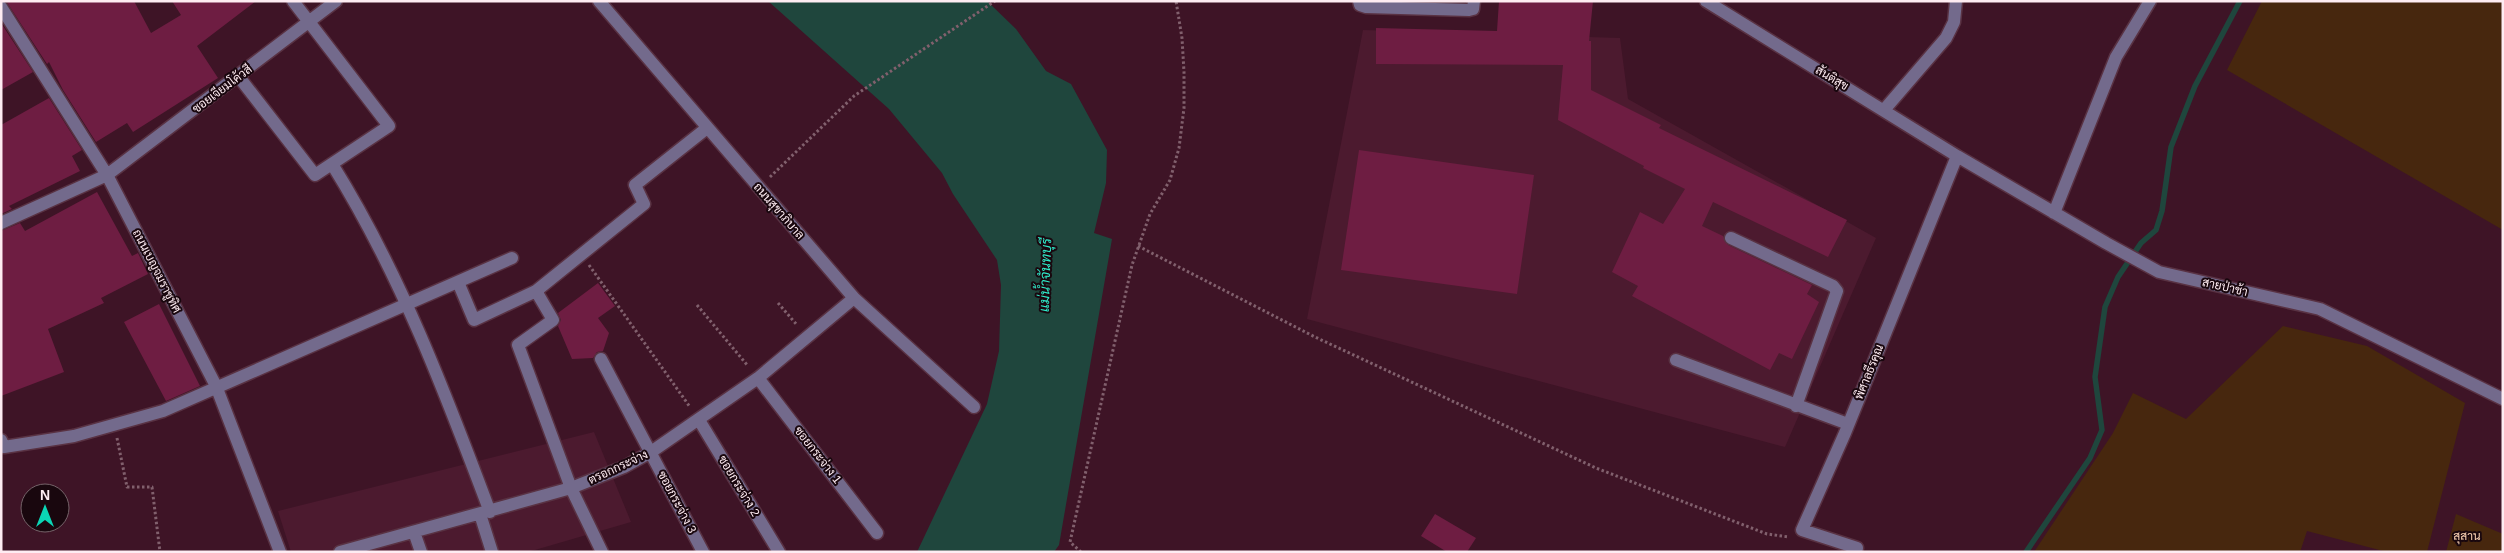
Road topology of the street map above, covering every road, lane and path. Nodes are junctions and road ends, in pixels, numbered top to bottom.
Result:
1 (293, 1) edge
2 (336, 1) edge
3 (599, 1) edge
4 (995, 1) edge
5 (1176, 1) edge
6 (1359, 1) edge
7 (1474, 1) edge
8 (1706, 1) edge
9 (1956, 1) edge
10 (2150, 1) edge
11 (1, 7) edge
12 (310, 23) junction
13 (239, 77) junction
14 (1884, 110) junction
15 (707, 128) junction
16 (1957, 156) junction
17 (332, 164) junction
18 (107, 175) junction
19 (760, 188) junction
20 (2054, 212) junction
21 (1, 223) edge
22 (1731, 238) dead end
23 (1138, 246) junction
24 (582, 254) junction
25 (512, 258) dead end
26 (458, 282) junction
27 (536, 291) junction
28 (854, 298) junction
29 (778, 303) dead end
30 (697, 305) dead end
31 (407, 306) junction
32 (808, 338) junction
33 (601, 359) dead end
34 (1676, 360) dead end
35 (758, 378) junction
36 (216, 386) junction
37 (2503, 399) edge
38 (1796, 406) junction
39 (974, 407) dead end
40 (699, 420) junction
41 (1848, 424) junction
42 (115, 426) junction
43 (1, 440) edge
44 (650, 452) junction
45 (571, 488) junction
46 (485, 513) junction
47 (414, 532) junction
48 (1798, 532) junction
49 (878, 533) dead end
50 (379, 547) edge
51 (1860, 550) edge
52 (160, 552) edge
53 (280, 552) edge
54 (340, 552) edge
55 (421, 552) edge
56 (492, 552) edge
57 (602, 552) edge
58 (703, 552) edge
59 (779, 552) edge
60 (1081, 552) edge

1 - 12 street
2 - 12 street, ซอยเจียมโค้วสี
3 - 15 street, ถนนสุขาภิบาล
4 - 19 path
5 - 23 path
6 - 7 street
8 - 14 street, สันติสุข
9 - 14 street
10 - 20 street
11 - 18 street, ถนนเบญจมราชูทิศ
12 - 13 street, ซอยเจียมโค้วสี
12 - 17 street
13 - 17 street
13 - 18 street, ซอยเจียมโค้วสี
14 - 16 street, สันติสุข
15 - 19 street, ถนนสุขาภิบาล
15 - 24 street
16 - 20 street, สายป่าช้า
16 - 41 street, พิศาลธีรคุณ
17 - 31 street
18 - 21 street, ซอยเจียมโค้วสี
18 - 36 street, ถนนเบญจมราชูทิศ
19 - 28 street, ถนนสุขาภิบาล
20 - 37 street, สายป่าช้า
22 - 38 street
23 - 48 path
23 - 60 path
24 - 27 street
24 - 40 path
25 - 26 street
26 - 27 street
26 - 31 street
27 - 45 street
28 - 32 street, ตรอกกระจ่าง
28 - 39 street, ถนนสุขาภิบาล
29 - 32 path
30 - 35 path
31 - 36 street
31 - 46 street
32 - 35 street, ตรอกกระจ่าง
33 - 44 street, ซอยกระจ่าง 3
34 - 38 street
35 - 40 street, ตรอกกระจ่าง
35 - 49 street, ซอยกระจ่าง 1
36 - 42 street
36 - 53 street, ถนนเบญจมราชูทิศ
38 - 41 street
40 - 44 street, ตรอกกระจ่าง
40 - 59 street, ซอยกระจ่าง 2
41 - 48 street, พิศาลธีรคุณ
42 - 43 street
42 - 52 path
44 - 45 street, ตรอกกระจ่าง
44 - 58 street, ซอยกระจ่าง 3
45 - 46 street, ตรอกกระจ่าง
45 - 57 street
46 - 47 street, ตรอกกระจ่าง
46 - 56 street
47 - 50 street, ตรอกกระจ่าง
47 - 55 street
48 - 51 street
50 - 54 street, ตรอกกระจ่าง

